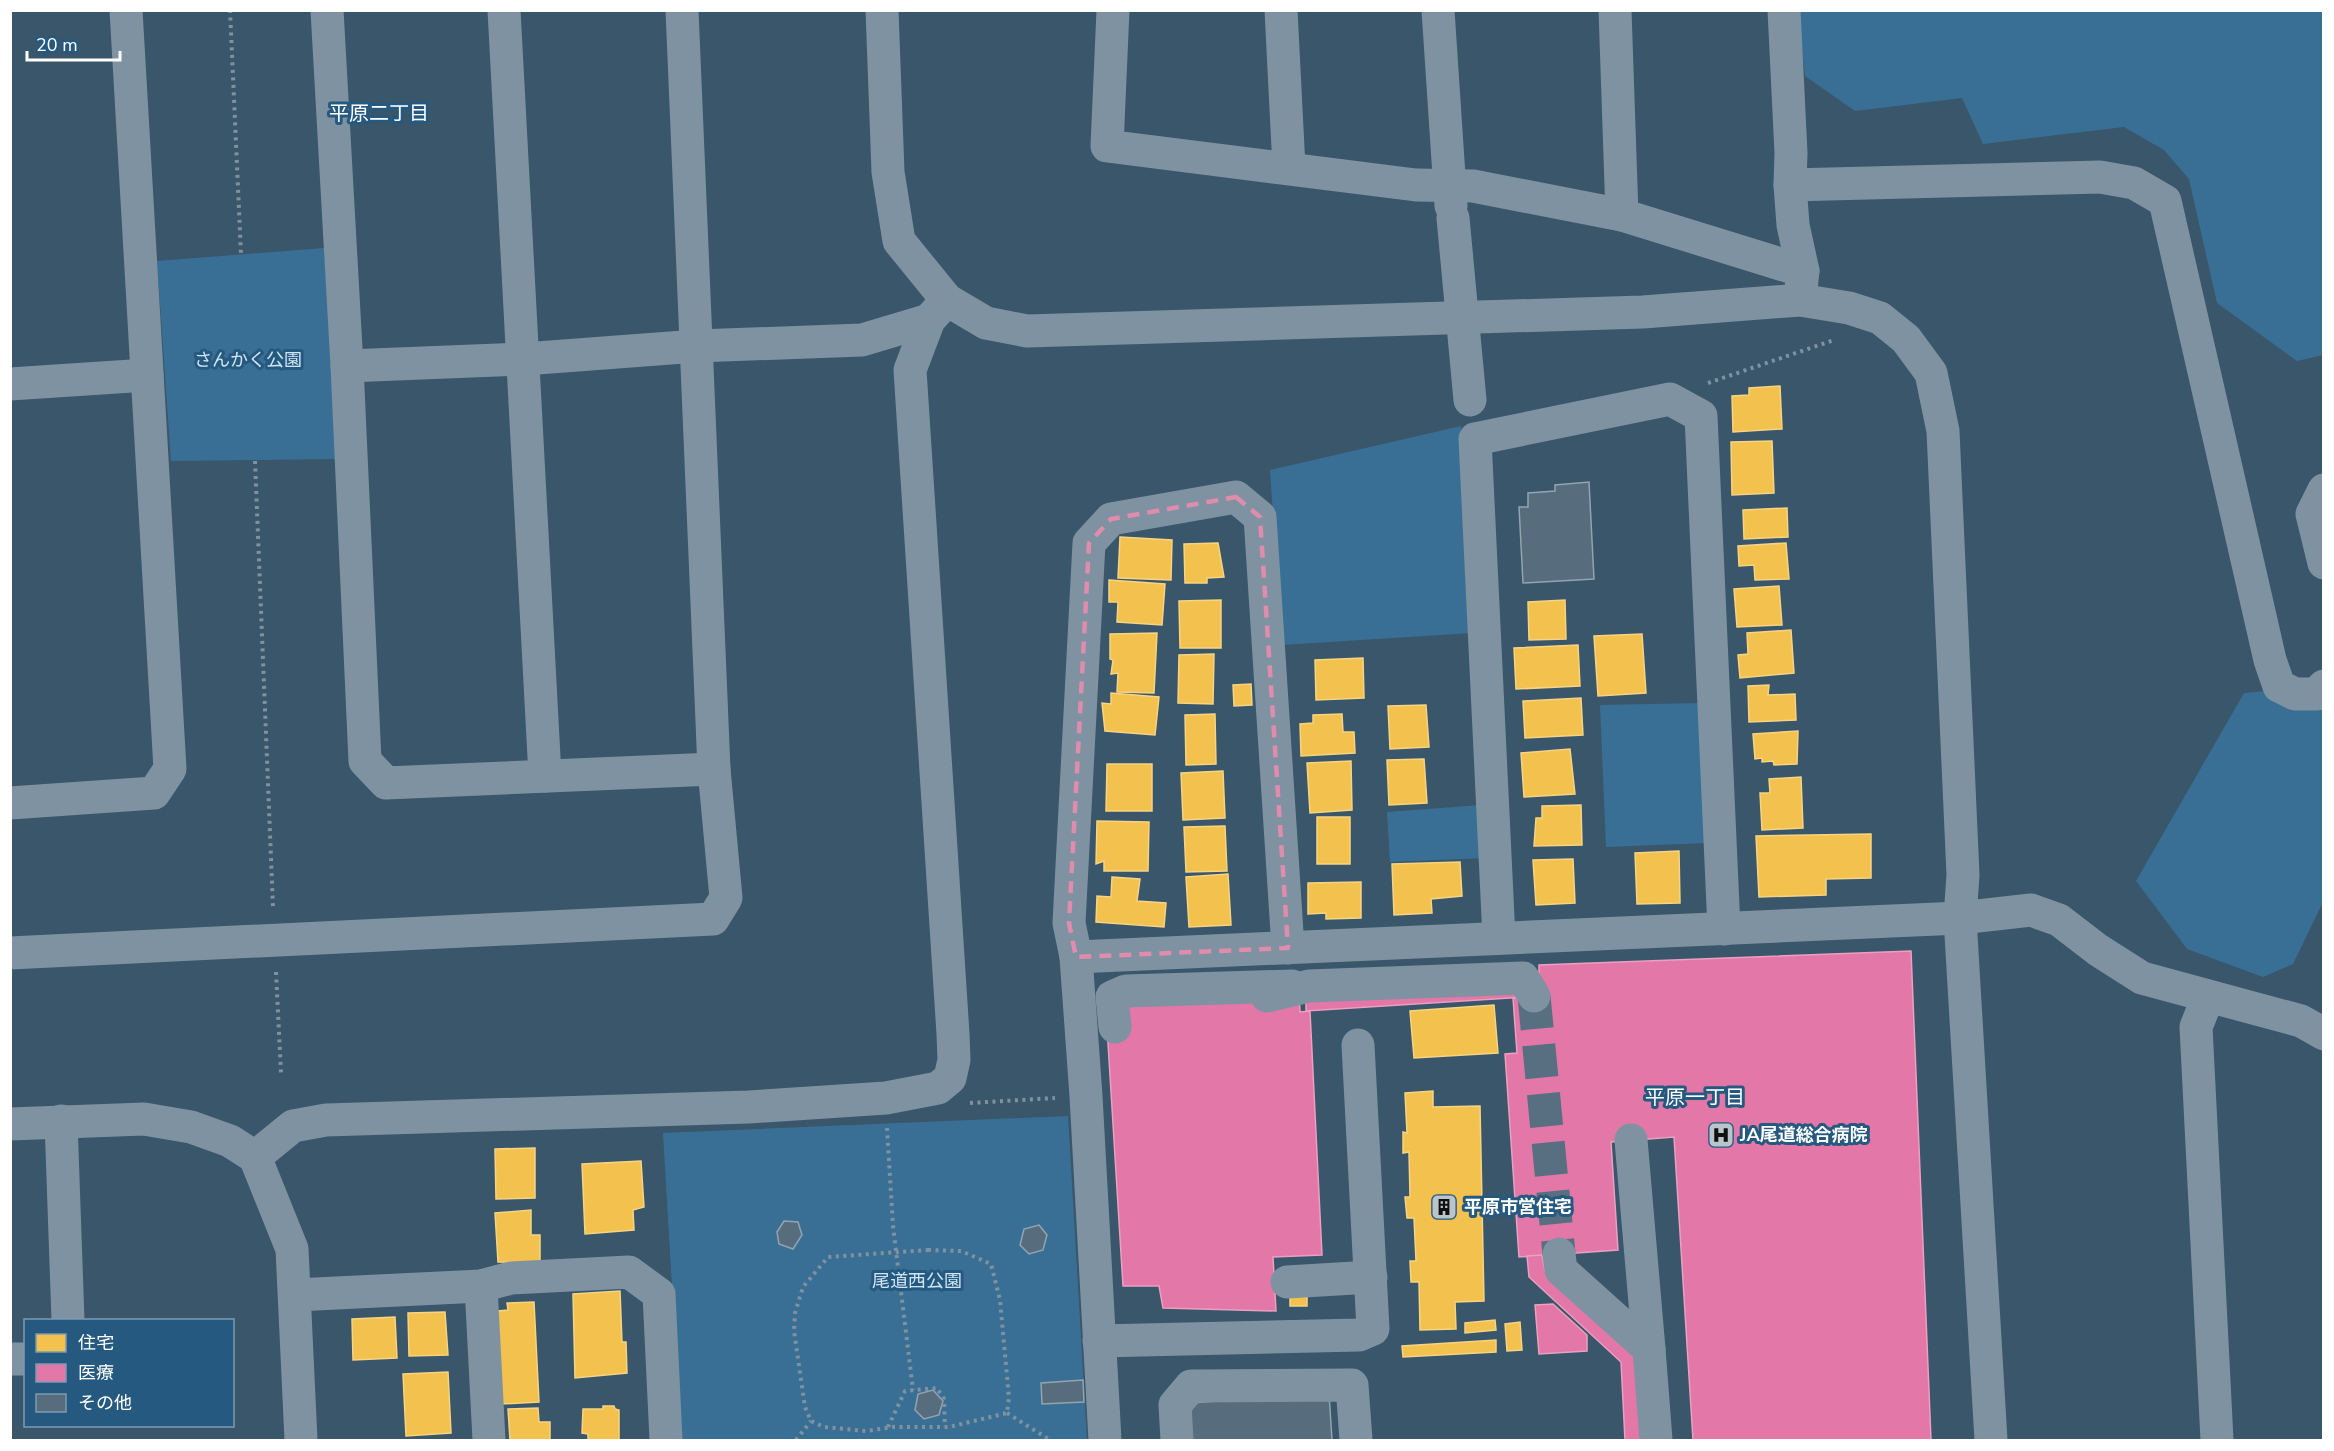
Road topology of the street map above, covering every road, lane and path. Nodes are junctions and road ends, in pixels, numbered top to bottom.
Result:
1 (126, 10) edge
2 (230, 10) edge
3 (327, 10) edge
4 (504, 10) edge
5 (682, 10) edge
6 (882, 10) edge
7 (1113, 10) edge
8 (1281, 10) edge
9 (1438, 10) edge
10 (1615, 10) edge
11 (1784, 10) edge
12 (1289, 168) junction
13 (1448, 185) junction
14 (1790, 185) junction
15 (1622, 215) junction
16 (241, 254) dead end
17 (1801, 286) junction
18 (938, 310) junction
19 (1840, 338) dead end
20 (697, 346) junction
21 (524, 359) junction
22 (347, 366) junction
23 (147, 375) junction
24 (10, 384) edge
25 (1685, 408) junction
26 (1475, 439) junction
27 (255, 461) dead end
28 (2324, 490) edge
29 (2324, 563) edge
30 (2324, 686) edge
31 (714, 769) junction
32 (545, 776) junction
33 (10, 803) edge
34 (1960, 918) junction
35 (1724, 928) junction
36 (1499, 938) junction
37 (274, 940) junction
38 (1288, 948) junction
39 (10, 953) edge
40 (1076, 957) junction
41 (1309, 986) junction
42 (1268, 996) dead end
43 (1534, 996) tunnel mouth
44 (2208, 997) junction
45 (1115, 1027) dead end
46 (2324, 1034) edge
47 (1358, 1045) dead end
48 (281, 1074) dead end
49 (950, 1078) junction
50 (1086, 1096) junction
51 (61, 1121) junction
52 (886, 1122) dead end
53 (10, 1124) edge
54 (1630, 1140) dead end
55 (255, 1157) junction
56 (896, 1252) junction
57 (1559, 1254) tunnel mouth
58 (1371, 1277) junction
59 (1287, 1282) dead end
60 (481, 1286) junction
61 (295, 1295) junction
62 (68, 1319) edge
63 (1099, 1341) junction
64 (1649, 1349) junction
65 (913, 1390) junction
66 (1007, 1413) junction
67 (811, 1421) junction
68 (888, 1427) junction
69 (945, 1427) junction
70 (301, 1440) edge
71 (489, 1440) edge
72 (666, 1440) edge
73 (796, 1440) edge
74 (1050, 1440) edge
75 (1105, 1440) edge
76 (1177, 1440) edge
77 (1356, 1440) edge
78 (1656, 1440) edge
79 (1991, 1440) edge
80 (2217, 1440) edge

1 - 23 street
2 - 16 path
3 - 22 street
4 - 21 street
5 - 20 street
6 - 18 street
7 - 12 street
8 - 12 street
9 - 13 street
10 - 15 street
11 - 14 street
12 - 13 street
13 - 15 street
13 - 26 street, bridge
14 - 17 street
14 - 30 street
15 - 17 street
17 - 18 street
17 - 34 street
18 - 20 street
18 - 49 street
19 - 25 path
20 - 21 street
20 - 31 street
21 - 22 street
21 - 32 street
22 - 32 street
23 - 24 street
23 - 33 street
25 - 26 street
25 - 35 street
26 - 36 street
27 - 37 path
28 - 29 street
31 - 32 street
31 - 37 street
34 - 35 street
34 - 44 street
34 - 79 street
35 - 36 street
36 - 38 street
37 - 39 street
37 - 48 path
38 - 40 street
38 - 40 street
40 - 50 street
41 - 42 street
41 - 43 street
41 - 45 street
44 - 46 street
44 - 80 street
47 - 58 street
49 - 50 path
49 - 55 street
50 - 63 street
51 - 53 street
51 - 55 street
51 - 62 street
52 - 56 path
54 - 64 street
55 - 61 street
56 - 65 path
56 - 66 path
56 - 67 path
57 - 64 street
58 - 59 street
58 - 63 street
60 - 61 street
60 - 71 street
60 - 72 street
61 - 70 street
63 - 75 street
64 - 78 street
65 - 68 path
65 - 69 path
66 - 69 path
66 - 74 path
67 - 68 path
67 - 73 path
68 - 69 path
76 - 77 street

